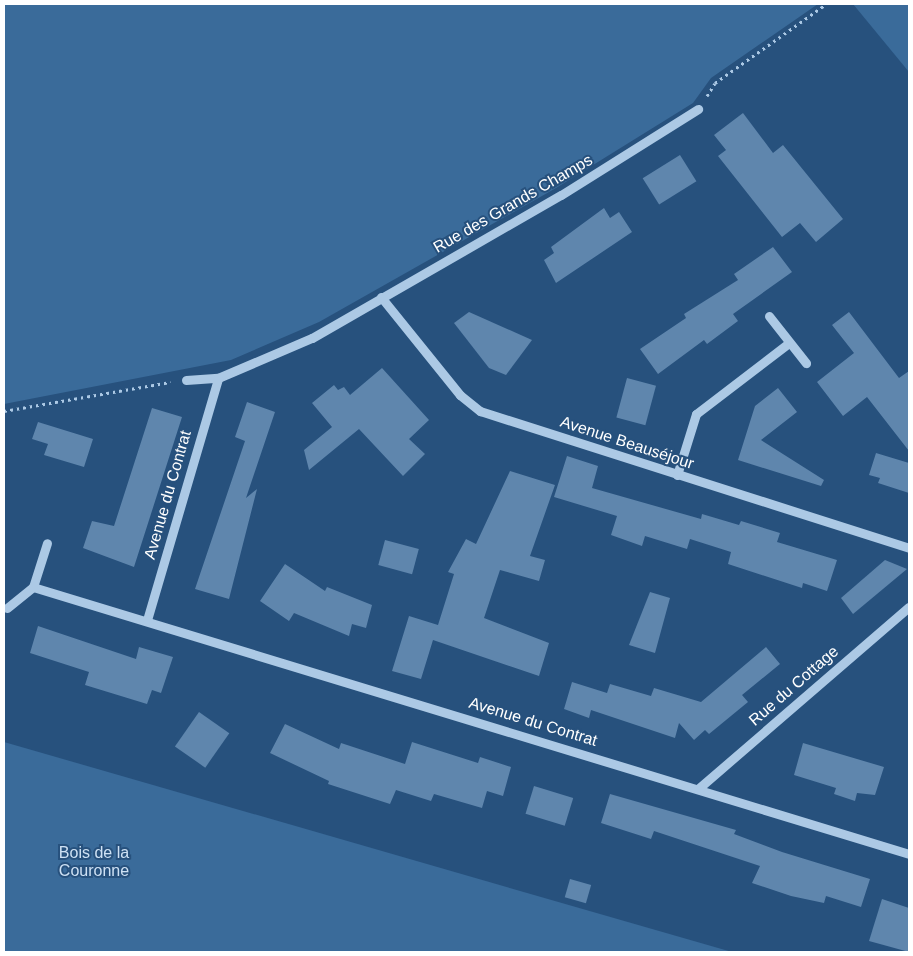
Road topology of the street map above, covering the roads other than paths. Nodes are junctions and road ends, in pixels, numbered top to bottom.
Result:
1 (698, 109) road end
2 (381, 297) junction
3 (769, 316) dead end
4 (789, 343) junction
5 (806, 363) dead end
6 (218, 378) junction
7 (186, 380) road end
8 (677, 475) junction
9 (47, 543) dead end
10 (909, 548) edge
11 (33, 587) junction
12 (909, 607) edge
13 (7, 608) dead end
14 (147, 620) junction
15 (698, 788) junction
16 (909, 854) edge

1 - 2 street, Rue des Grands Champs
2 - 6 street, Rue des Grands Champs
2 - 8 street, Avenue Beauséjour
3 - 4 street
4 - 5 street
4 - 8 street
6 - 7 street, Rue des Grands Champs
6 - 14 street, Avenue du Contrat
8 - 10 street, Avenue Beauséjour
9 - 11 street
11 - 13 street
11 - 14 street, Avenue du Contrat
12 - 15 street, Rue du Cottage
14 - 15 street, Avenue du Contrat
15 - 16 street, Avenue du Contrat

